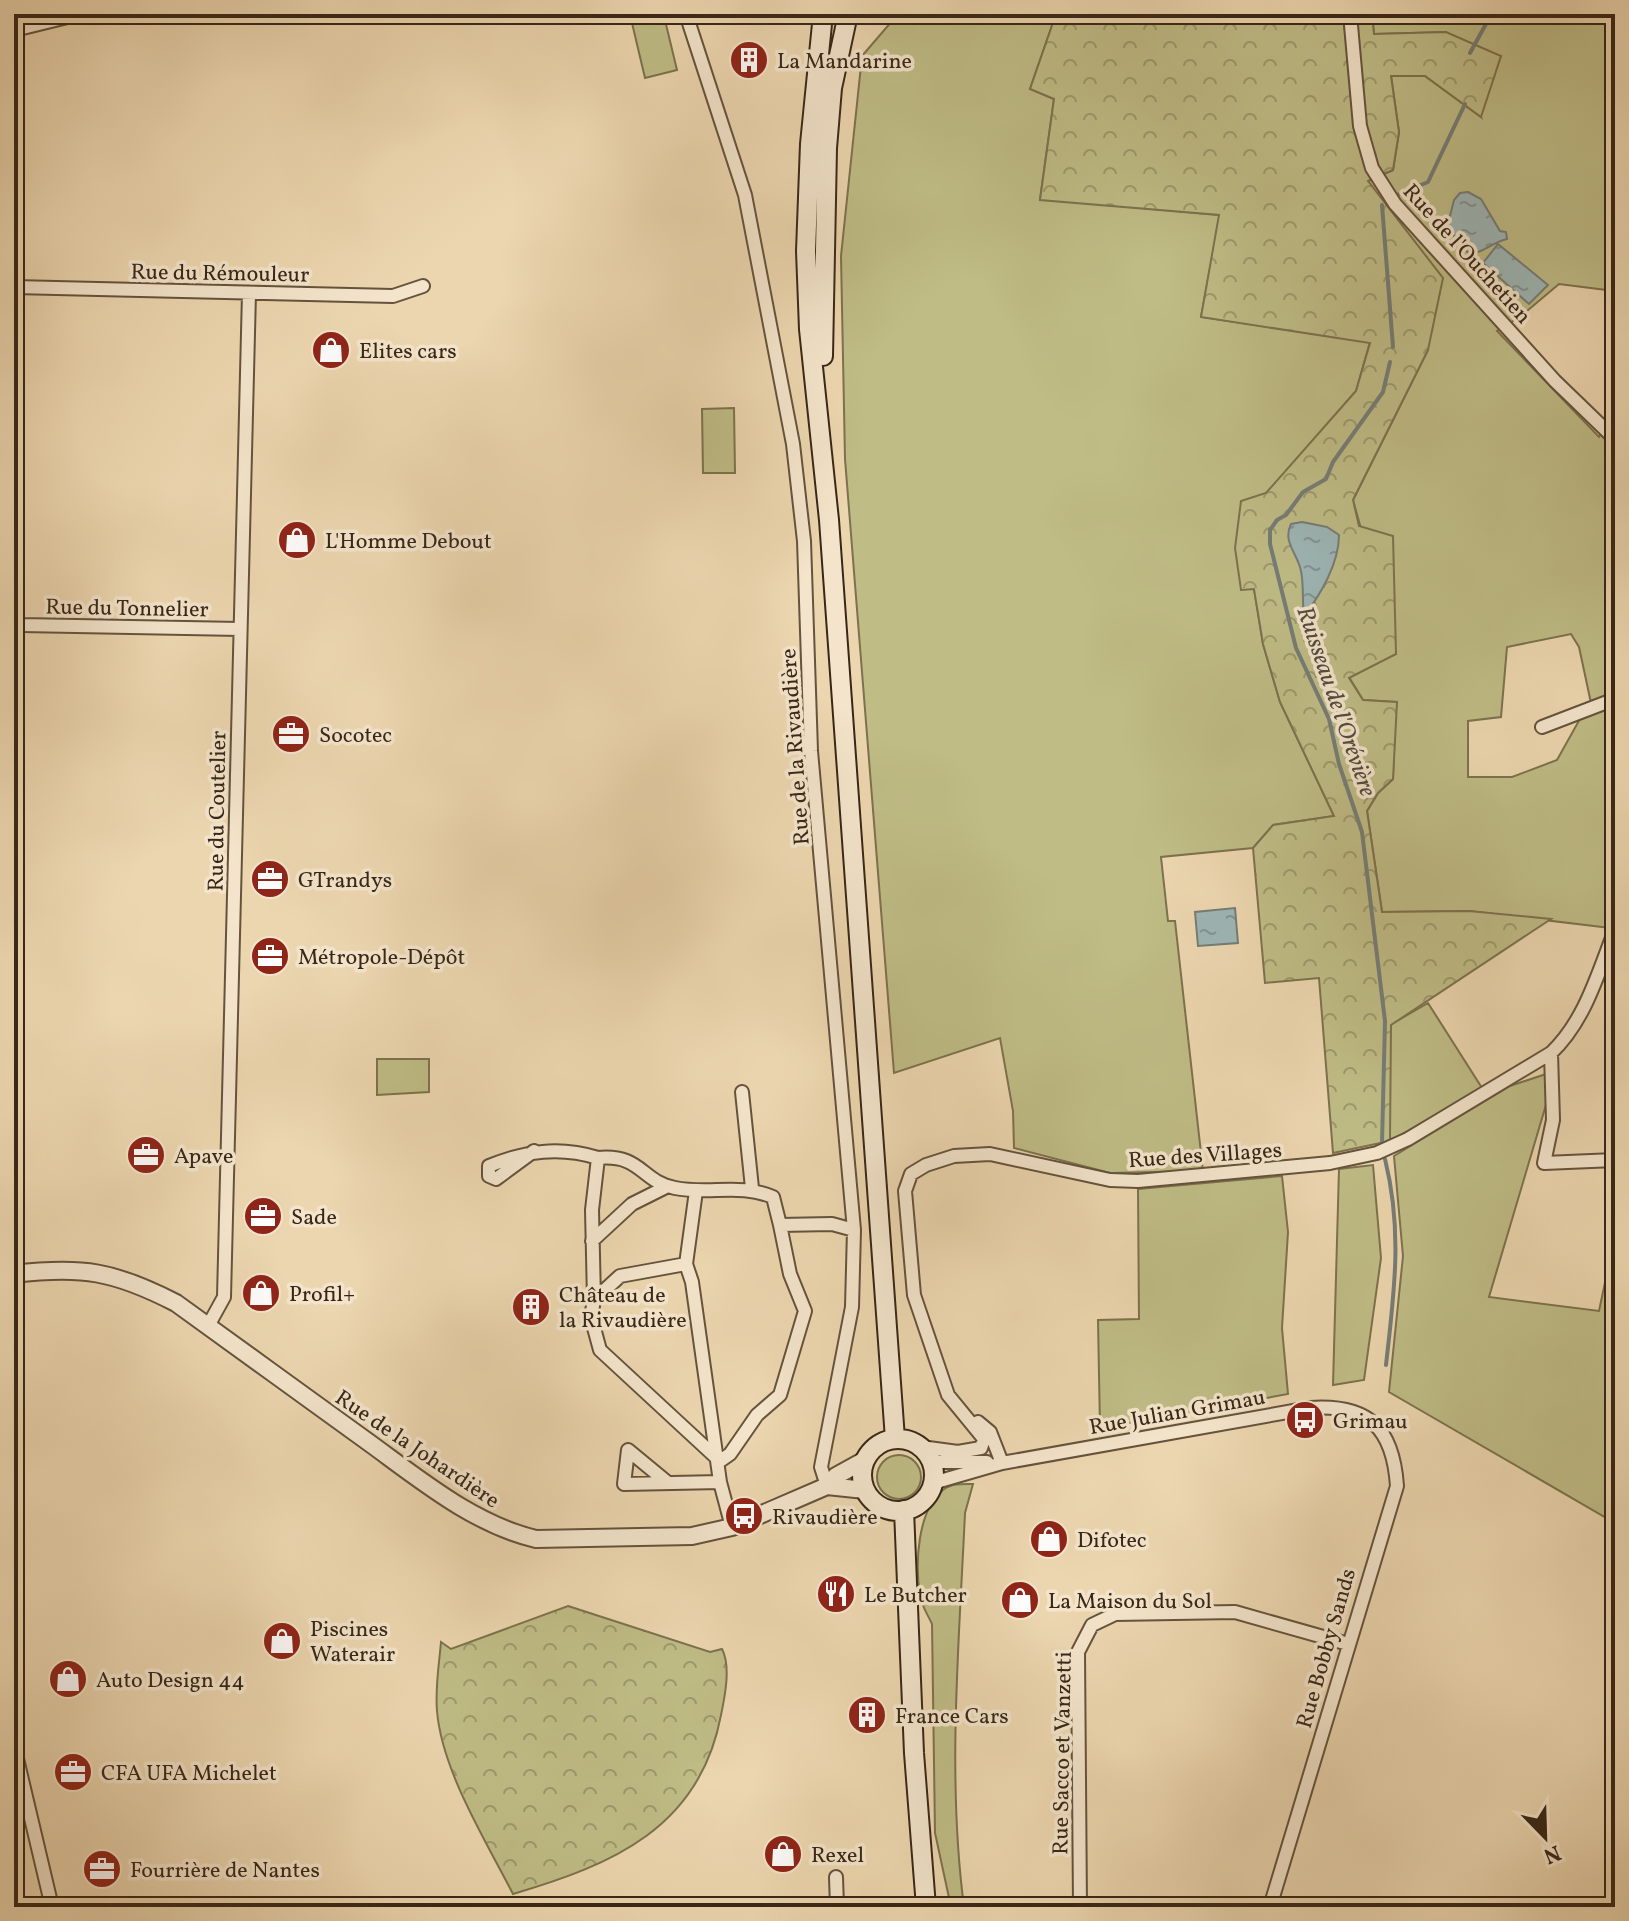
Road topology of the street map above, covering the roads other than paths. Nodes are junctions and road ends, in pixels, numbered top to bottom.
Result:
1 (70, 14) edge
2 (686, 14) edge
3 (823, 14) edge
4 (848, 14) edge
5 (1350, 14) edge
6 (14, 19) edge
7 (14, 28) edge
8 (423, 286) dead end
9 (14, 287) edge
10 (249, 293) junction
11 (1615, 439) edge
12 (823, 463) junction
13 (14, 622) edge
14 (240, 629) junction
15 (1615, 699) edge
16 (1542, 727) dead end
17 (1615, 930) edge
18 (1551, 1053) junction
19 (742, 1092) dead end
20 (534, 1151) dead end
21 (598, 1158) junction
22 (1615, 1160) edge
23 (668, 1186) junction
24 (752, 1188) junction
25 (696, 1191) junction
26 (780, 1225) junction
27 (854, 1230) junction
28 (592, 1241) junction
29 (686, 1264) junction
30 (14, 1274) edge
31 (594, 1300) junction
32 (208, 1326) junction
33 (1360, 1412) joint
34 (968, 1417) junction
35 (895, 1439) junction
36 (926, 1454) junction
37 (865, 1460) junction
38 (720, 1461) junction
39 (1002, 1463) junction
40 (720, 1482) junction
41 (668, 1483) dead end
42 (933, 1483) junction
43 (827, 1486) junction
44 (865, 1490) junction
45 (904, 1510) junction
46 (732, 1527) junction
47 (1348, 1644) junction
48 (14, 1746) edge
49 (836, 1877) dead end
50 (52, 1907) edge
51 (837, 1907) edge
52 (926, 1907) edge
53 (1080, 1907) edge
54 (1270, 1907) edge

1 - 6 street
1 - 7 street
2 - 27 street, Rue de la Rivaudière
3 - 12 main road
4 - 12 main road
5 - 11 street, Rue de l'Ouchetien
8 - 10 street, Rue du Rémouleur
9 - 10 street, Rue du Rémouleur
10 - 14 street, Rue du Coutelier
12 - 35 main road
13 - 14 street, Rue du Tonnelier
14 - 32 street, Rue du Coutelier
15 - 16 street
17 - 18 street, Rue des Villages
18 - 22 street
18 - 34 street, Rue des Villages
19 - 24 street
20 - 21 street
21 - 23 street
21 - 28 street
23 - 25 street
23 - 28 street
24 - 25 street
24 - 26 street
25 - 29 street
26 - 27 street
26 - 38 street
27 - 43 street, Rue de la Rivaudière
28 - 31 street
29 - 31 street
29 - 38 street
30 - 32 street, Rue de la Johardière
31 - 38 street
32 - 46 street, Rue de la Johardière
33 - 39 street, Rue Julian Grimau
33 - 47 street, Rue Bobby Sands
34 - 36 street
34 - 39 street
35 - 36 main road
35 - 37 main road
36 - 39 street, Rue Julian Grimau
36 - 42 main road
37 - 43 street, Rue de la Johardière
37 - 44 main road
38 - 40 street
39 - 42 street, Rue Julian Grimau
40 - 41 street
40 - 46 street
42 - 45 main road
43 - 44 street, Rue de la Johardière
43 - 46 street, Rue de la Johardière
44 - 45 main road
45 - 52 main road
47 - 53 street, Rue Sacco et Vanzetti
47 - 54 street, Rue Bobby Sands
48 - 50 street
49 - 51 street

